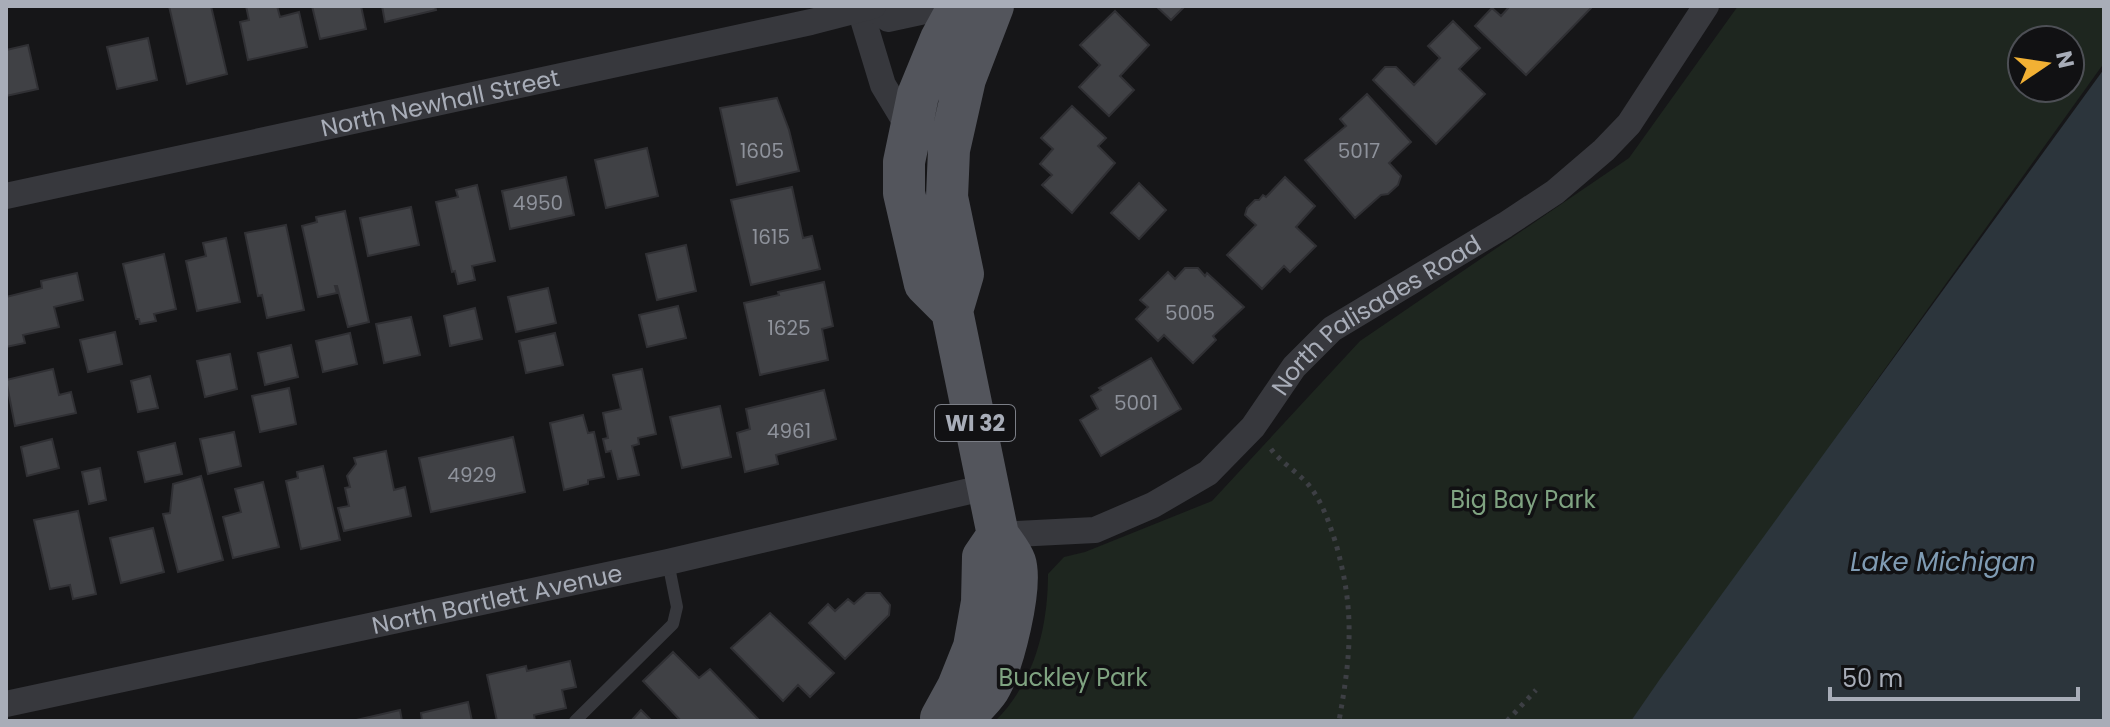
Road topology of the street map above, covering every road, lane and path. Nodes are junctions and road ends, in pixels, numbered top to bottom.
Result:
1 (948, 6) edge
2 (959, 6) edge
3 (993, 6) edge
4 (1706, 6) edge
5 (866, 7) edge
6 (909, 128) junction
7 (6, 196) edge
8 (947, 197) junction
9 (952, 311) junction
10 (1253, 427) junction
11 (987, 487) junction
12 (998, 535) junction
13 (668, 562) junction
14 (1536, 690) dead end
15 (6, 704) edge
16 (575, 721) edge
17 (940, 721) edge
18 (960, 721) edge
19 (1339, 721) edge
20 (1507, 721) edge

1 - 5 street, North Newhall Street
2 - 6 main road
3 - 8 main road, WI 32
4 - 10 street, North Palisades Road
5 - 6 street
5 - 7 street, North Newhall Street
6 - 8 main road
6 - 9 main road
8 - 9 main road, WI 32
9 - 11 main road, WI 32
10 - 12 street, North Palisades Road
10 - 19 path
11 - 12 main road, WI 32
11 - 13 street, North Bartlett Avenue
12 - 17 main road
12 - 18 main road, WI 32
13 - 15 street, North Bartlett Avenue
13 - 16 lane
14 - 20 path

